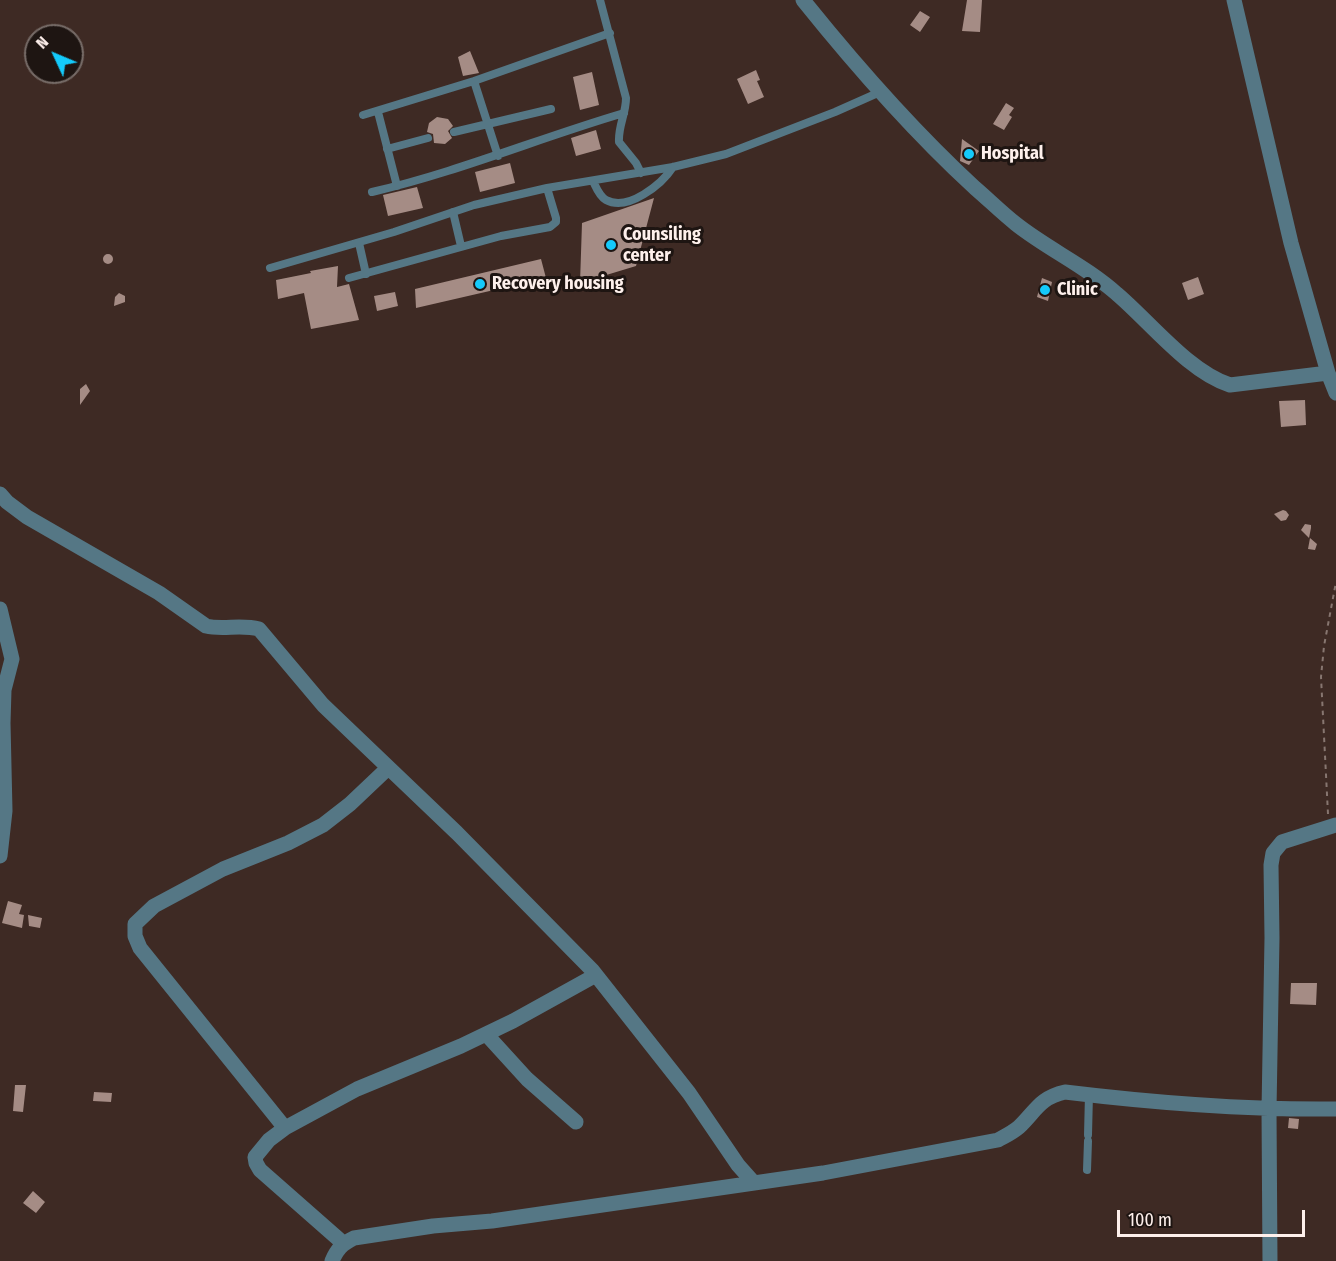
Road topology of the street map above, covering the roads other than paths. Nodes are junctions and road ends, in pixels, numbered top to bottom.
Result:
1 (600, 0) edge
2 (803, 0) edge
3 (1234, 0) edge
4 (610, 33) junction
5 (474, 81) junction
6 (880, 92) junction
7 (551, 109) dead end
8 (378, 112) junction
9 (624, 113) junction
10 (363, 115) dead end
11 (489, 124) junction
12 (454, 132) dead end
13 (428, 138) dead end
14 (387, 149) junction
15 (498, 156) junction
16 (673, 167) junction
17 (641, 173) junction
18 (593, 180) junction
19 (397, 186) junction
20 (547, 188) junction
21 (372, 192) dead end
22 (453, 212) junction
23 (359, 243) junction
24 (461, 246) junction
25 (270, 268) dead end
26 (366, 274) junction
27 (349, 278) dead end
28 (1328, 374) junction
29 (1336, 393) edge
30 (0, 494) edge
31 (0, 609) edge
32 (388, 768) junction
33 (1332, 825) edge
34 (0, 856) edge
35 (596, 975) junction
36 (486, 1034) junction
37 (1089, 1095) junction
38 (1336, 1109) edge
39 (1269, 1110) junction
40 (576, 1122) dead end
41 (285, 1128) junction
42 (1087, 1170) dead end
43 (754, 1183) junction
44 (343, 1243) junction
45 (332, 1261) edge
46 (1270, 1261) edge

1 - 4 lane
2 - 6 street
3 - 28 street
4 - 5 lane
4 - 9 lane
5 - 8 lane
5 - 11 lane
6 - 16 lane
6 - 28 street
7 - 11 lane
8 - 10 lane
8 - 14 lane
9 - 15 lane
9 - 17 lane
11 - 12 lane
11 - 15 lane
13 - 14 lane
14 - 19 lane
15 - 19 lane
16 - 17 lane
16 - 18 lane
17 - 18 lane
18 - 20 lane
19 - 21 lane
20 - 22 lane
20 - 24 lane
22 - 23 lane
22 - 24 lane
23 - 25 lane
23 - 26 lane
24 - 26 lane
26 - 27 lane
28 - 29 street
30 - 32 street
31 - 34 street
32 - 35 street
32 - 41 street
33 - 39 street
35 - 36 street
35 - 43 street
36 - 40 street
36 - 41 street
37 - 39 street
37 - 42 lane
37 - 43 street
38 - 39 street
39 - 46 street
41 - 44 street
43 - 44 street
44 - 45 street

